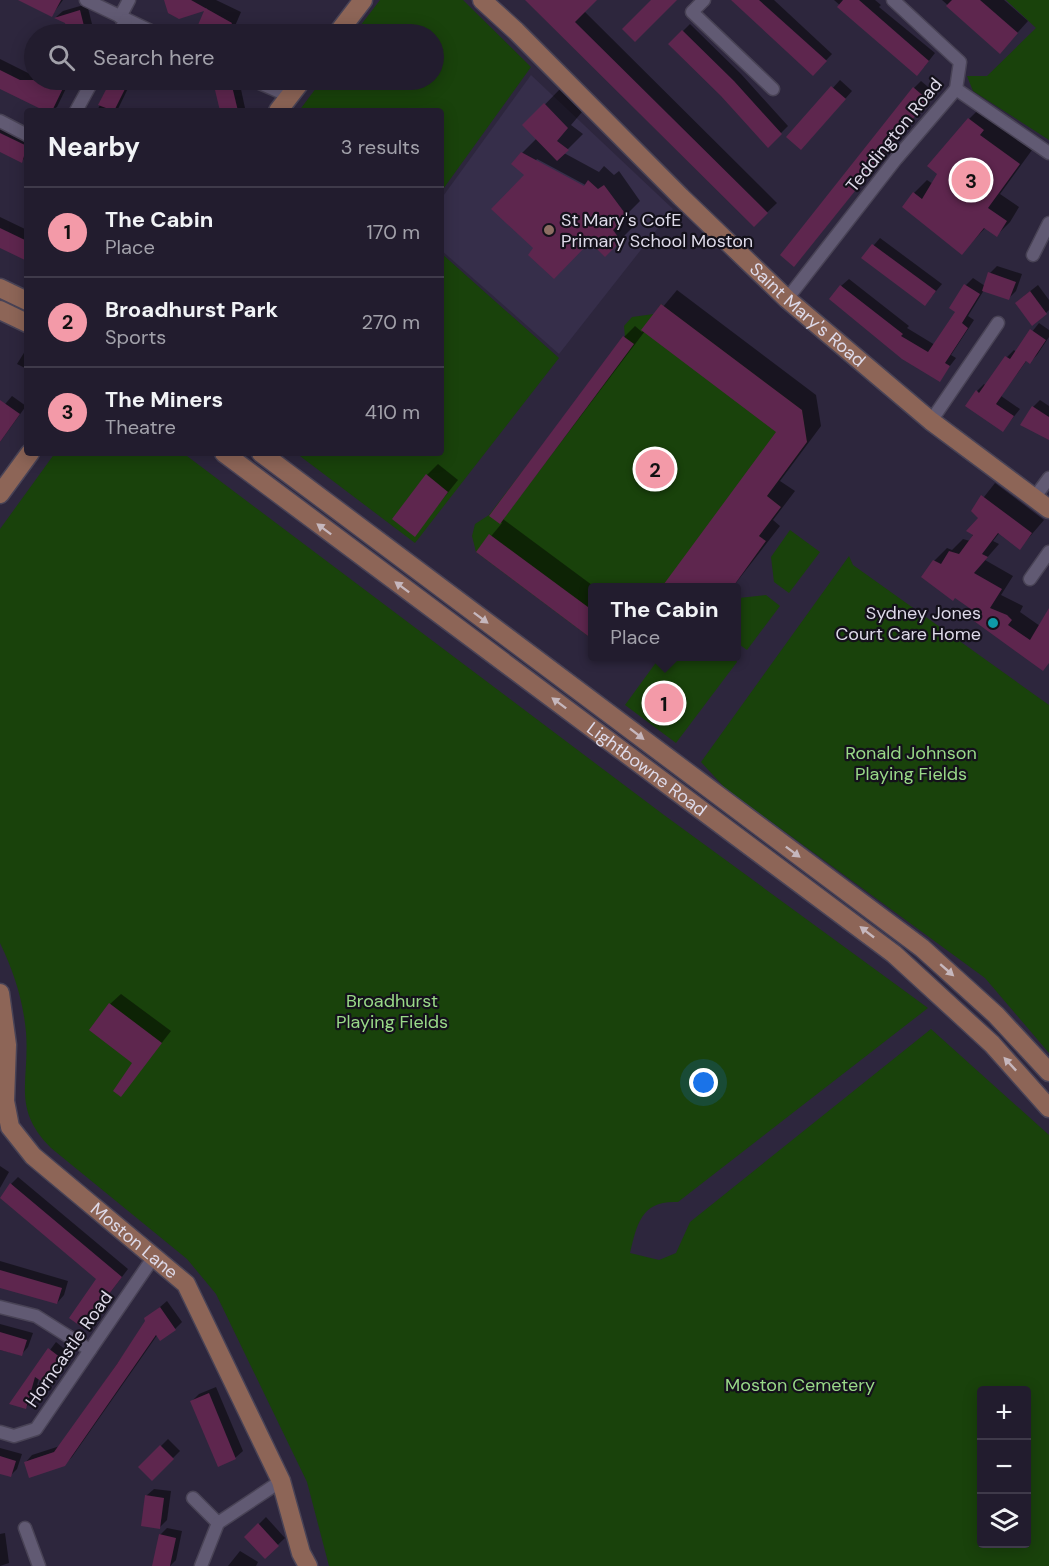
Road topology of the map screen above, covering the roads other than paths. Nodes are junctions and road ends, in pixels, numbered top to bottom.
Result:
1 (86, 0) edge
2 (129, 0) edge
3 (363, 0) edge
4 (482, 0) edge
5 (704, 0) edge
6 (892, 0) edge
7 (123, 19) junction
8 (121, 24) edge
9 (134, 24) edge
10 (345, 24) edge
11 (773, 89) dead end
12 (957, 89) junction
13 (88, 90) edge
14 (266, 90) edge
15 (294, 90) edge
16 (283, 104) edge
17 (78, 108) edge
18 (0, 121) edge
19 (24, 133) edge
20 (1049, 153) edge
21 (1049, 223) edge
22 (1033, 255) dead end
23 (0, 288) edge
24 (788, 299) junction
25 (24, 300) edge
26 (0, 310) edge
27 (24, 322) edge
28 (998, 323) dead end
29 (931, 421) junction
30 (28, 456) edge
31 (228, 456) edge
32 (265, 456) edge
33 (1049, 478) edge
34 (0, 494) edge
35 (1042, 503) edge
36 (1049, 552) edge
37 (1030, 579) dead end
38 (0, 993) edge
39 (2, 1016) edge
40 (1049, 1072) edge
41 (1049, 1108) edge
42 (5, 1129) edge
43 (153, 1258) junction
44 (0, 1307) edge
45 (90, 1350) junction
46 (0, 1432) edge
47 (281, 1481) junction
48 (193, 1498) dead end
49 (218, 1523) junction
50 (25, 1528) dead end
51 (39, 1566) edge
52 (201, 1566) edge
53 (308, 1566) edge

1 - 7 street
2 - 7 street
3 - 10 main road
4 - 24 main road, Saint Mary's Road
5 - 11 street
6 - 12 street, Teddington Road
7 - 8 street
7 - 9 street
12 - 20 street
12 - 24 street, Teddington Road
13 - 17 street
14 - 16 street
15 - 16 main road
18 - 19 street
21 - 22 street
23 - 25 main road
24 - 29 main road, Saint Mary's Road
26 - 27 main road
28 - 29 street
29 - 35 main road, Saint Mary's Road
30 - 34 main road
41 -> 31 main road, Lightbowne Road
32 -> 40 main road, Lightbowne Road
33 - 35 street
36 - 37 street
38 - 39 main road, Moston Lane
39 - 42 main road, Moston Lane
42 - 43 main road, Moston Lane
43 - 45 street, Horncastle Road
43 - 47 main road, Moston Lane
44 - 45 street
45 - 46 street, Horncastle Road
47 - 49 street
47 - 53 main road, Moston Lane
48 - 49 street
49 - 52 street
50 - 51 street

